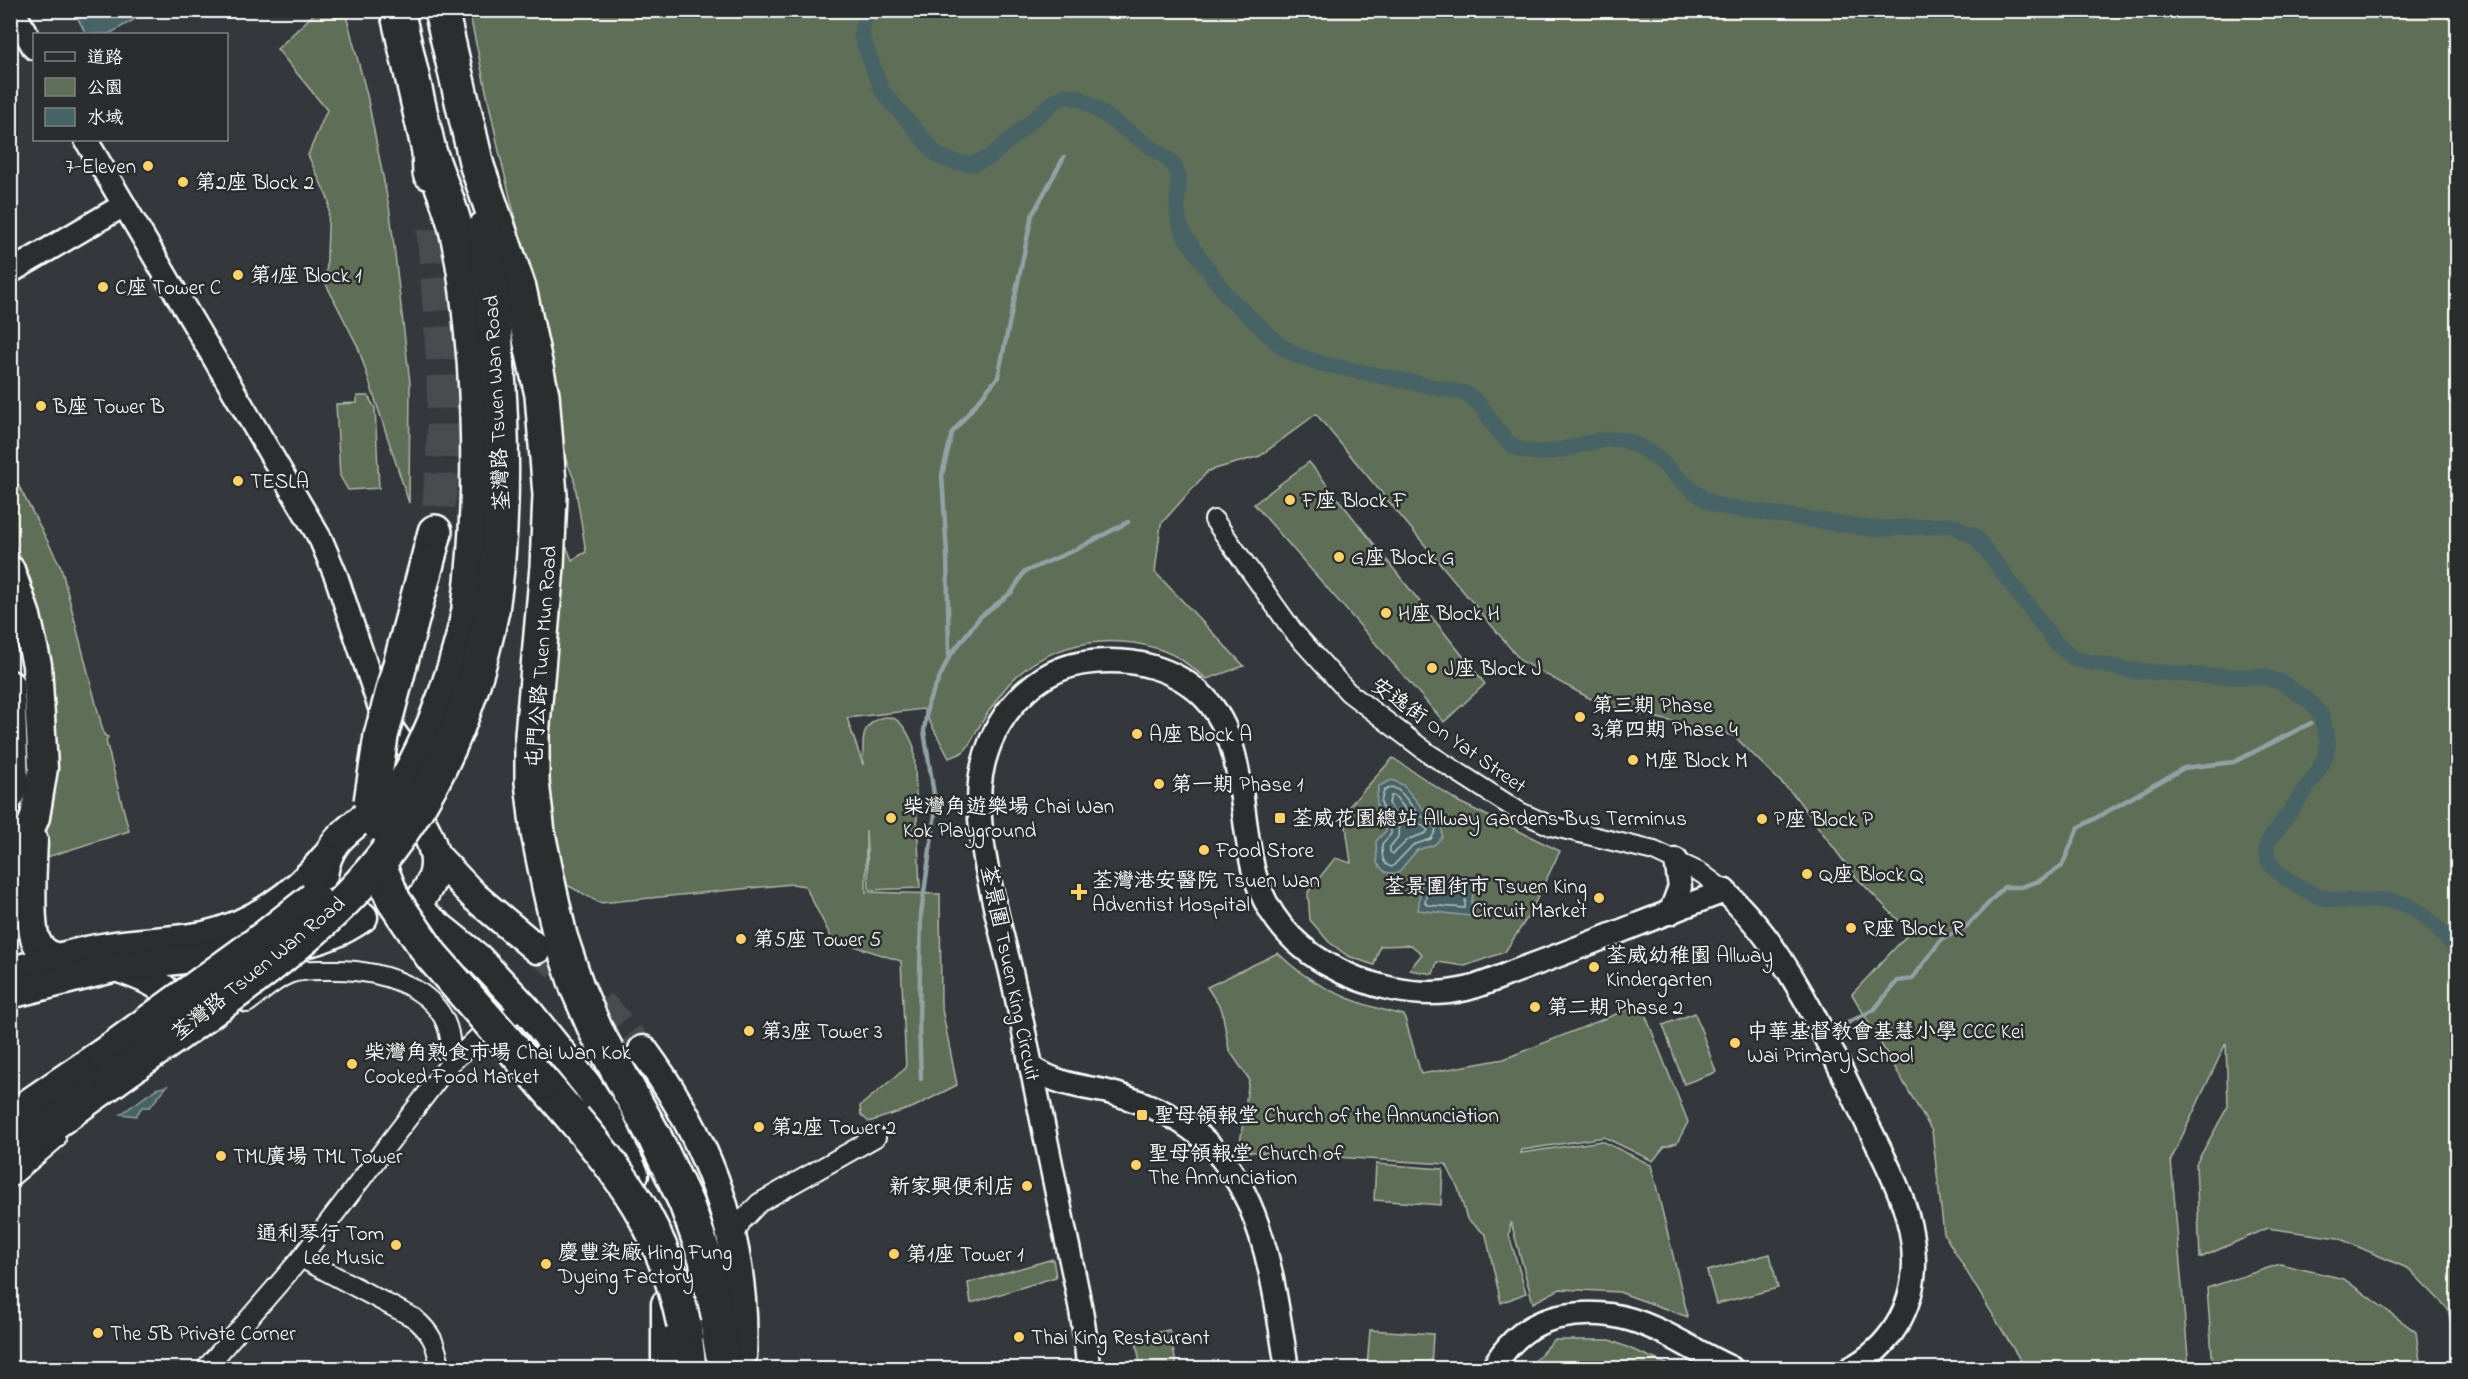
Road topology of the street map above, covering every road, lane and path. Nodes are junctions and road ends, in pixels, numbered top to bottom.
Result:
1 (13, 10) edge
2 (397, 10) edge
3 (441, 10) edge
4 (33, 46) edge
5 (87, 141) edge
6 (429, 151) junction
7 (477, 166) junction
8 (124, 205) junction
9 (433, 229) tunnel mouth
10 (10, 272) edge
11 (1214, 520) dead end
12 (435, 532) tunnel mouth
13 (10, 570) edge
14 (481, 608) junction
15 (10, 685) edge
16 (403, 744) dead end
17 (10, 796) edge
18 (374, 811) junction
19 (35, 817) junction
20 (436, 856) junction
21 (325, 858) junction
22 (1676, 860) junction
23 (382, 872) dead end
24 (10, 881) edge
25 (1725, 891) junction
26 (409, 911) junction
27 (1670, 913) junction
28 (363, 917) junction
29 (537, 949) tunnel mouth
30 (57, 958) junction
31 (117, 967) junction
32 (10, 972) edge
33 (10, 994) edge
34 (526, 1009) junction
35 (643, 1050) tunnel mouth
36 (173, 1052) junction
37 (448, 1066) junction
38 (1031, 1067) junction
39 (1081, 1089) junction
40 (1042, 1114) junction
41 (10, 1119) edge
42 (876, 1137) dead end
43 (10, 1155) edge
44 (634, 1174) dead end
45 (10, 1178) edge
46 (722, 1200) junction
47 (759, 1203) junction
48 (733, 1240) junction
49 (301, 1258) junction
50 (666, 1305) dead end
51 (732, 1354) joint
52 (206, 1368) edge
53 (441, 1368) edge
54 (666, 1368) edge
55 (689, 1368) edge
56 (1088, 1368) edge
57 (1287, 1368) edge
58 (1493, 1368) edge
59 (1731, 1368) edge
60 (1851, 1368) edge

1 - 4 street
2 - 6 highway
3 - 7 highway, 屯門公路 Tuen Mun Road
5 - 8 street
6 - 9 highway
6 - 14 highway, 荃灣路 Tsuen Wan Road
7 - 14 highway, 荃灣路 Tsuen Wan Road
7 - 51 highway, 屯門公路 Tuen Mun Road
8 - 10 street
8 - 16 street
11 - 22 street, 安逸街 On Yat Street
12 - 18 highway, bridge
13 - 19 main road
14 - 41 highway, 荃灣路 Tsuen Wan Road, bridge
14 - 43 highway, 荃灣路 Tsuen Wan Road, bridge
15 - 17 main road
18 - 20 main road
18 - 21 main road
19 - 24 main road
19 - 30 main road
20 - 26 main road
20 - 29 main road
21 - 28 main road
21 - 30 main road
22 - 25 street, 安逸街 On Yat Street
22 - 27 street
23 - 55 highway, bridge
25 - 27 street, 荃景圍 Tsuen King Circuit
25 - 60 street
26 - 28 main road
26 - 34 main road
27 - 38 street, 荃景圍 Tsuen King Circuit
28 - 31 main road
30 - 32 main road
31 - 33 main road
31 - 36 main road
34 - 37 street
34 - 44 main road
35 - 46 main road
36 - 37 street
36 - 45 street
37 - 49 street
38 - 39 street
38 - 40 street, 荃景圍 Tsuen King Circuit
39 - 40 street
39 - 57 street
40 - 56 street, 荃景圍 Tsuen King Circuit
42 - 47 street
46 - 47 street
46 - 48 main road
47 - 48 street
48 - 51 main road
49 - 52 street
49 - 53 street
50 - 54 main road
58 - 59 street

